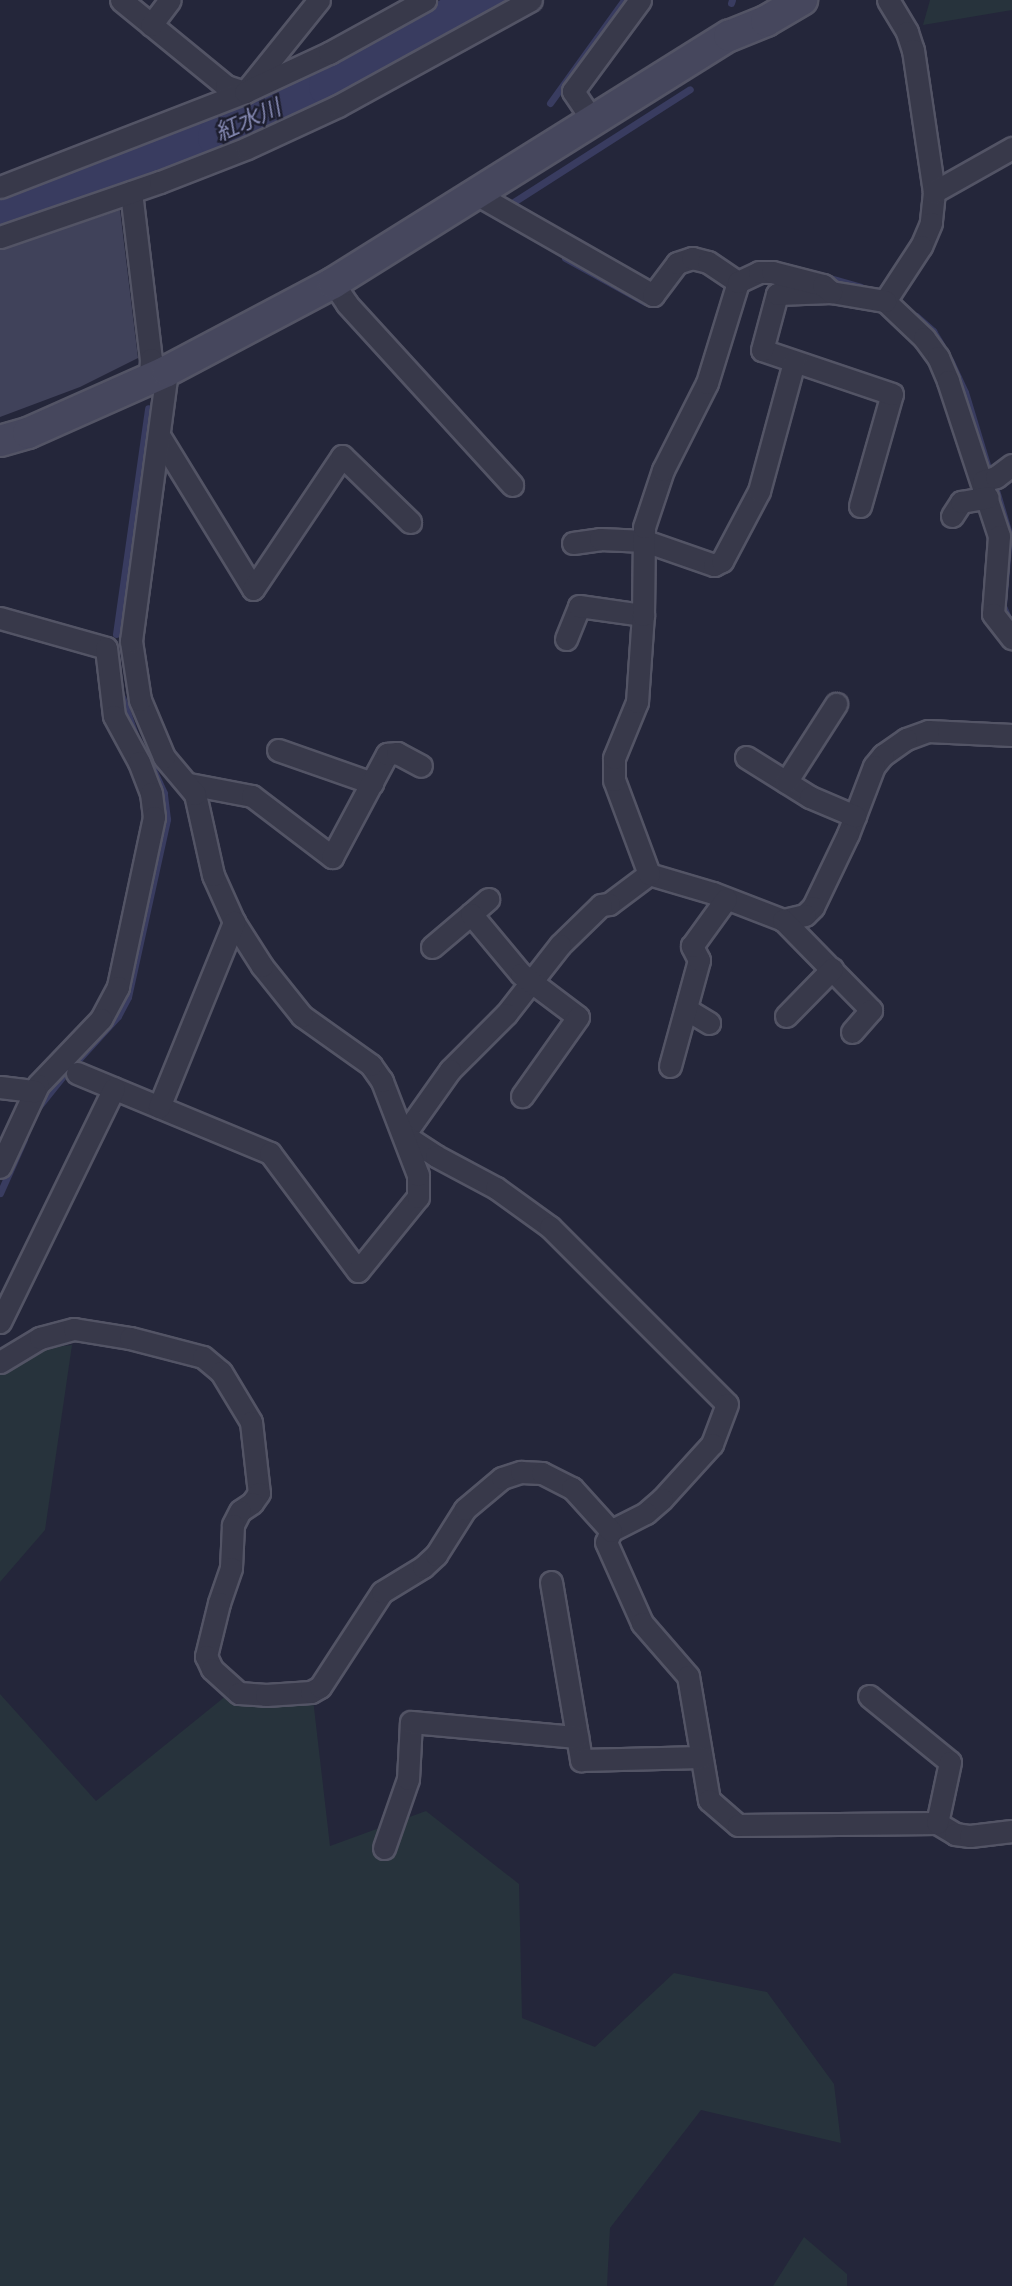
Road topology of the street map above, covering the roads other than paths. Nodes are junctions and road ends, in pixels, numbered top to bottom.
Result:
1 (121, 0) edge
2 (170, 0) edge
3 (319, 0) edge
4 (425, 0) edge
5 (531, 0) edge
6 (640, 0) edge
7 (802, 0) edge
8 (888, 0) edge
9 (151, 24) junction
10 (245, 92) junction
11 (593, 121) junction
12 (1012, 148) edge
13 (0, 187) edge
14 (131, 191) junction
15 (934, 192) junction
16 (476, 194) junction
17 (0, 237) edge
18 (738, 282) junction
19 (333, 283) junction
20 (831, 292) junction
21 (885, 301) junction
22 (794, 362) junction
23 (159, 374) junction
24 (160, 437) junction
25 (0, 441) edge
26 (1012, 465) edge
27 (512, 485) dead end
28 (985, 489) junction
29 (860, 506) dead end
30 (952, 516) dead end
31 (410, 522) dead end
32 (645, 541) junction
33 (573, 543) dead end
34 (643, 615) junction
35 (0, 618) edge
36 (1012, 638) edge
37 (566, 639) dead end
38 (836, 704) dead end
39 (1012, 735) edge
40 (278, 750) dead end
41 (747, 757) dead end
42 (421, 766) dead end
43 (786, 782) junction
44 (372, 783) junction
45 (189, 784) junction
46 (855, 816) junction
47 (649, 874) junction
48 (488, 899) dead end
49 (726, 899) junction
50 (471, 914) junction
51 (783, 920) junction
52 (234, 922) junction
53 (432, 947) dead end
54 (832, 969) junction
55 (531, 982) junction
56 (686, 1009) junction
57 (786, 1016) dead end
58 (709, 1023) dead end
59 (852, 1032) dead end
60 (670, 1066) dead end
61 (77, 1073) dead end
62 (0, 1087) edge
63 (114, 1088) junction
64 (35, 1091) junction
65 (522, 1096) dead end
66 (159, 1107) junction
67 (404, 1135) junction
68 (0, 1167) edge
69 (0, 1322) edge
70 (0, 1362) edge
71 (611, 1531) junction
72 (551, 1582) dead end
73 (869, 1696) dead end
74 (577, 1737) junction
75 (701, 1757) junction
76 (937, 1823) junction
77 (1012, 1831) edge
78 (384, 1848) dead end

1 - 9 street
2 - 9 street
3 - 10 street
4 - 10 street
5 - 14 street
6 - 11 street
7 - 11 street
8 - 15 street
9 - 10 street
10 - 13 street
11 - 16 street
12 - 15 street
14 - 17 street
14 - 23 street
15 - 21 street
16 - 18 street
16 - 19 street
18 - 20 street
18 - 32 street
19 - 23 street
19 - 27 street
20 - 21 street
20 - 22 street
21 - 28 street
22 - 29 street
22 - 32 street
23 - 24 street
23 - 25 street
24 - 31 street
24 - 45 street
26 - 28 street
28 - 30 street
28 - 36 street
32 - 33 street
32 - 34 street
34 - 37 street
34 - 47 street
35 - 64 street
38 - 43 street
39 - 46 street
40 - 44 street
41 - 43 street
42 - 44 street
43 - 46 street
44 - 45 street
45 - 52 street
46 - 51 street
47 - 49 street
47 - 55 street
48 - 50 street
49 - 51 street
49 - 56 street
50 - 53 street
50 - 55 street
51 - 54 street
52 - 66 street
52 - 67 street
54 - 57 street
54 - 59 street
55 - 65 street
55 - 67 street
56 - 58 street
56 - 60 street
61 - 63 street
62 - 64 street
63 - 66 street
63 - 69 street
64 - 68 street
66 - 67 street
67 - 71 street
70 - 71 street
71 - 75 street
72 - 74 street
73 - 76 street
74 - 75 street
74 - 78 street
75 - 76 street
76 - 77 street

